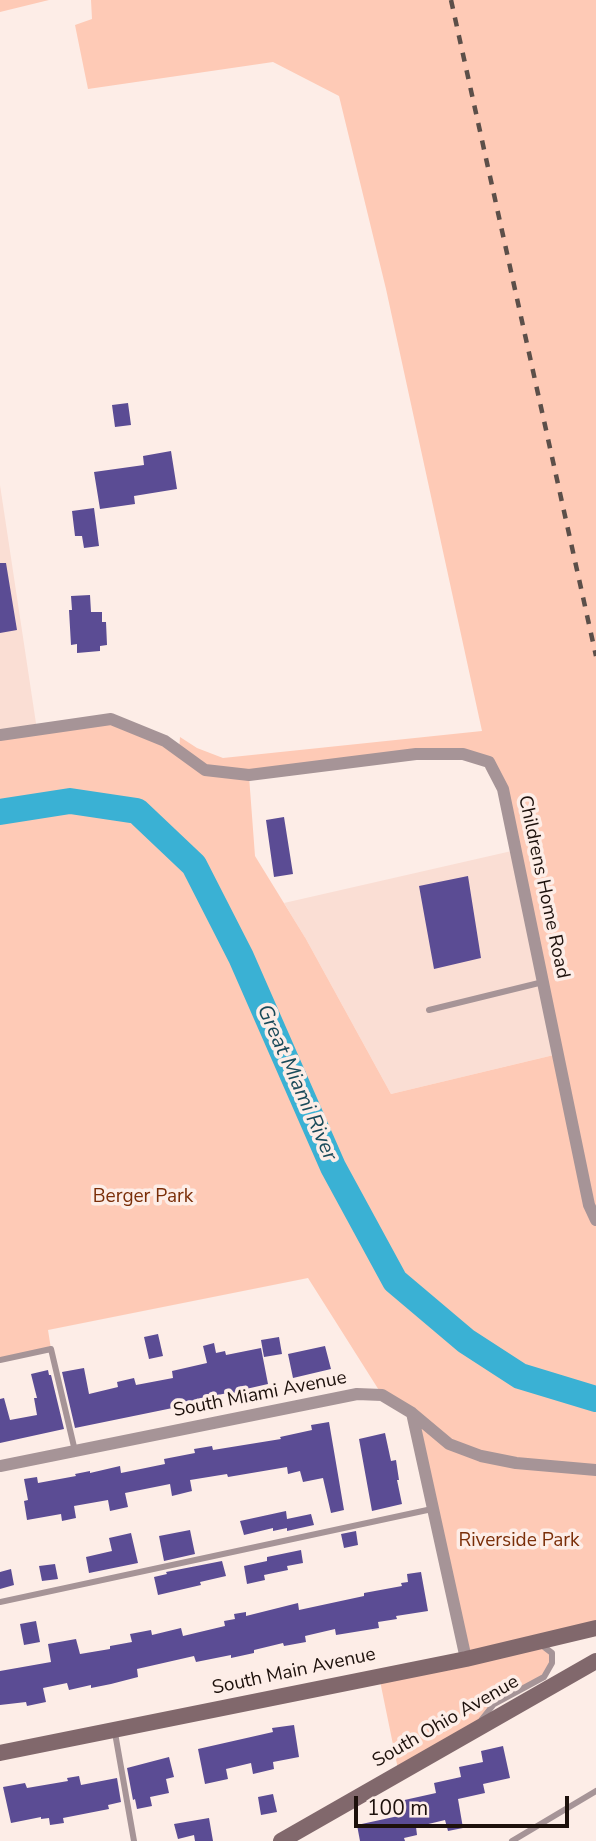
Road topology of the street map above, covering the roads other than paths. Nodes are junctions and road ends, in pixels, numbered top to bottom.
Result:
1 (0, 735) edge
2 (543, 982) junction
3 (429, 1010) dead end
4 (596, 1220) edge
5 (0, 1360) edge
6 (412, 1413) junction
7 (75, 1451) junction
8 (0, 1466) edge
9 (596, 1470) edge
10 (434, 1509) junction
11 (0, 1602) edge
12 (596, 1628) edge
13 (539, 1643) junction
14 (466, 1659) junction
15 (596, 1661) edge
16 (115, 1731) junction
17 (472, 1732) junction
18 (0, 1753) edge
19 (596, 1791) edge
20 (134, 1841) edge
21 (281, 1841) edge
22 (512, 1841) edge

1 - 2 street, Childrens Home Road
2 - 3 lane
2 - 4 street, Childrens Home Road
5 - 7 lane
6 - 7 street, South Miami Avenue
6 - 9 street, South Miami Avenue
6 - 10 street
7 - 8 street, South Miami Avenue
10 - 11 lane
10 - 14 street
12 - 13 main road, South Main Avenue
13 - 14 main road, South Main Avenue
13 - 17 lane
14 - 16 main road, South Main Avenue
15 - 17 main road, South Ohio Avenue
16 - 18 main road, South Main Avenue
16 - 20 lane
17 - 21 main road, South Ohio Avenue
19 - 22 lane

